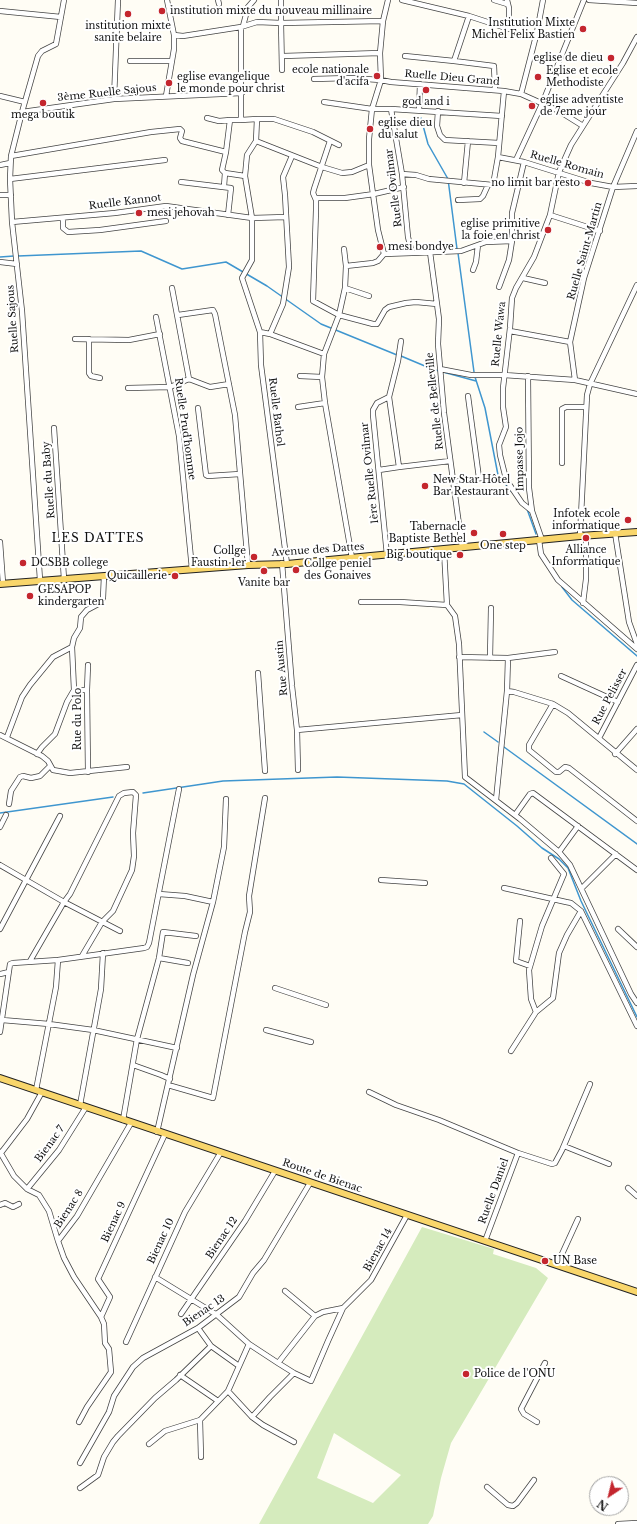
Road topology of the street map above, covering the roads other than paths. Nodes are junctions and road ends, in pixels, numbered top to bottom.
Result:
1 (64, 0) edge
2 (118, 0) edge
3 (167, 0) edge
4 (254, 0) edge
5 (281, 0) edge
6 (388, 0) edge
7 (402, 0) edge
8 (494, 0) edge
9 (543, 0) edge
10 (584, 0) edge
11 (589, 0) edge
12 (507, 2) edge
13 (637, 4) edge
14 (0, 11) edge
15 (469, 16) junction
16 (61, 17) junction
17 (383, 21) junction
18 (281, 23) junction
19 (242, 26) junction
20 (174, 35) junction
21 (637, 37) edge
22 (380, 53) junction
23 (283, 56) junction
24 (405, 56) dead end
25 (130, 61) dead end
26 (172, 61) junction
27 (454, 61) junction
28 (282, 70) dead end
29 (314, 79) dead end
30 (381, 80) junction
31 (420, 84) junction
32 (494, 90) junction
33 (504, 91) junction
34 (242, 93) junction
35 (522, 94) junction
36 (0, 96) edge
37 (166, 96) junction
38 (114, 99) junction
39 (25, 102) junction
40 (324, 102) dead end
41 (542, 104) junction
42 (372, 109) junction
43 (391, 109) junction
44 (419, 110) junction
45 (438, 111) junction
46 (22, 112) junction
47 (502, 116) junction
48 (206, 118) dead end
49 (257, 119) junction
50 (230, 120) junction
51 (241, 120) junction
52 (583, 126) junction
53 (637, 131) edge
54 (330, 141) junction
55 (468, 141) junction
56 (256, 142) junction
57 (499, 143) junction
58 (339, 145) dead end
59 (226, 152) junction
60 (11, 156) junction
61 (292, 156) junction
62 (498, 157) junction
63 (165, 160) dead end
64 (516, 160) junction
65 (524, 162) junction
66 (10, 164) junction
67 (0, 165) edge
68 (370, 165) junction
69 (322, 168) junction
70 (559, 172) junction
71 (225, 173) junction
72 (402, 174) junction
73 (245, 176) junction
74 (10, 179) junction
75 (181, 182) dead end
76 (464, 182) junction
77 (488, 185) junction
78 (224, 186) junction
79 (637, 186) edge
80 (404, 187) junction
81 (613, 187) junction
82 (11, 194) junction
83 (374, 194) junction
84 (0, 196) edge
85 (316, 198) junction
86 (458, 200) dead end
87 (228, 215) junction
88 (550, 215) junction
89 (286, 217) junction
90 (63, 218) junction
91 (252, 218) junction
92 (166, 221) dead end
93 (12, 222) junction
94 (600, 230) junction
95 (512, 241) junction
96 (478, 245) junction
97 (344, 249) dead end
98 (430, 252) junction
99 (412, 253) junction
100 (384, 254) junction
101 (0, 262) edge
102 (17, 264) junction
103 (346, 266) junction
104 (473, 270) dead end
105 (523, 278) junction
106 (545, 283) dead end
107 (637, 286) edge
108 (499, 287) dead end
109 (172, 288) dead end
110 (345, 288) junction
111 (369, 296) dead end
112 (437, 304) junction
113 (339, 315) junction
114 (156, 316) dead end
115 (178, 316) junction
116 (510, 331) junction
117 (260, 332) junction
118 (160, 334) junction
119 (270, 334) junction
120 (75, 339) dead end
121 (89, 340) junction
122 (401, 341) dead end
123 (570, 342) junction
124 (324, 354) junction
125 (440, 371) junction
126 (504, 375) junction
127 (300, 376) dead end
128 (528, 376) junction
129 (322, 377) junction
130 (100, 378) dead end
131 (189, 379) junction
132 (575, 380) junction
133 (229, 384) junction
134 (590, 384) junction
135 (170, 387) junction
136 (128, 388) dead end
137 (637, 394) edge
138 (468, 396) dead end
139 (389, 397) junction
140 (325, 403) junction
141 (586, 407) junction
142 (198, 408) dead end
143 (298, 408) dead end
144 (54, 428) dead end
145 (450, 461) junction
146 (562, 463) dead end
147 (399, 467) junction
148 (379, 470) junction
149 (240, 474) junction
150 (489, 477) dead end
151 (479, 478) junction
152 (453, 482) junction
153 (532, 510) junction
154 (637, 532) edge
155 (615, 533) junction
156 (583, 535) junction
157 (540, 540) junction
158 (0, 542) edge
159 (462, 547) junction
160 (444, 550) junction
161 (387, 555) junction
162 (352, 558) junction
163 (284, 564) junction
164 (248, 565) junction
165 (192, 569) junction
166 (104, 576) junction
167 (64, 579) junction
168 (40, 580) junction
169 (1, 583) edge
170 (361, 602) dead end
171 (583, 603) junction
172 (447, 605) junction
173 (491, 608) dead end
174 (637, 644) edge
175 (72, 647) junction
176 (637, 649) edge
177 (555, 652) dead end
178 (459, 657) junction
179 (490, 658) junction
180 (508, 658) junction
181 (88, 665) dead end
182 (637, 665) edge
183 (258, 673) dead end
184 (561, 676) dead end
185 (74, 690) junction
186 (87, 690) junction
187 (507, 691) junction
188 (618, 702) junction
189 (553, 704) junction
190 (462, 715) junction
191 (637, 729) edge
192 (297, 730) junction
193 (0, 735) edge
194 (7, 737) junction
195 (599, 738) junction
196 (38, 754) junction
197 (615, 754) junction
198 (50, 766) junction
199 (127, 768) dead end
200 (298, 770) dead end
201 (637, 770) edge
202 (265, 771) dead end
203 (88, 772) junction
204 (179, 789) dead end
205 (265, 798) dead end
206 (226, 799) dead end
207 (496, 800) junction
208 (10, 804) dead end
209 (6, 815) dead end
210 (515, 815) junction
211 (60, 816) dead end
212 (637, 821) edge
213 (578, 826) junction
214 (0, 827) edge
215 (559, 852) junction
216 (616, 854) junction
217 (551, 858) dead end
218 (0, 866) edge
219 (637, 870) edge
220 (27, 880) junction
221 (381, 880) dead end
222 (425, 883) dead end
223 (504, 888) dead end
224 (582, 888) junction
225 (159, 894) junction
226 (553, 898) junction
227 (64, 902) junction
228 (213, 902) junction
229 (581, 911) junction
230 (520, 921) dead end
231 (102, 922) junction
232 (0, 929) edge
233 (618, 929) dead end
234 (120, 931) dead end
235 (196, 936) dead end
236 (637, 947) edge
237 (103, 953) junction
238 (82, 956) junction
239 (160, 958) junction
240 (58, 960) junction
241 (30, 962) junction
242 (188, 963) dead end
243 (530, 966) junction
244 (9, 972) junction
245 (0, 974) edge
246 (275, 988) dead end
247 (637, 1003) edge
248 (326, 1006) dead end
249 (536, 1012) junction
250 (2, 1020) junction
251 (49, 1024) junction
252 (637, 1026) edge
253 (93, 1030) junction
254 (266, 1030) dead end
255 (0, 1032) edge
256 (137, 1039) junction
257 (311, 1042) dead end
258 (177, 1048) junction
259 (511, 1051) dead end
260 (133, 1065) junction
261 (0, 1078) edge
262 (170, 1079) junction
263 (590, 1084) dead end
264 (168, 1085) junction
265 (39, 1091) junction
266 (369, 1092) dead end
267 (83, 1106) junction
268 (123, 1120) junction
269 (131, 1123) junction
270 (157, 1132) junction
271 (165, 1134) junction
272 (564, 1146) junction
273 (1, 1152) edge
274 (220, 1152) junction
275 (518, 1153) junction
276 (609, 1164) dead end
277 (275, 1171) junction
278 (310, 1183) junction
279 (628, 1188) dead end
280 (27, 1189) junction
281 (637, 1196) edge
282 (19, 1204) dead end
283 (0, 1205) edge
284 (407, 1215) junction
285 (578, 1219) dead end
286 (58, 1241) junction
287 (485, 1241) junction
288 (557, 1265) junction
289 (155, 1277) junction
290 (285, 1291) dead end
291 (637, 1292) edge
292 (192, 1300) junction
293 (344, 1308) junction
294 (181, 1314) dead end
295 (217, 1315) junction
296 (315, 1316) junction
297 (101, 1317) junction
298 (198, 1328) junction
299 (126, 1342) dead end
300 (249, 1344) junction
301 (211, 1346) junction
302 (278, 1363) junction
303 (545, 1363) dead end
304 (238, 1366) junction
305 (294, 1373) junction
306 (180, 1375) junction
307 (228, 1391) junction
308 (218, 1401) junction
309 (252, 1418) junction
310 (200, 1420) junction
311 (79, 1422) dead end
312 (537, 1422) dead end
313 (294, 1442) dead end
314 (149, 1444) dead end
315 (201, 1457) dead end
316 (80, 1463) dead end
317 (534, 1480) dead end
318 (487, 1487) dead end
319 (80, 1488) dead end
320 (637, 1523) edge
321 (618, 1524) edge

1 - 16 street, Ruelle Sajous
2 - 38 street
3 - 20 street
4 - 19 street
5 - 18 street
6 - 17 street
7 - 15 street
8 - 12 street
9 - 35 street
10 - 41 street
11 - 13 street
12 - 15 street
14 - 16 street
15 - 27 street
16 - 39 street, Ruelle Sajous
17 - 18 street
17 - 22 street
18 - 19 street
18 - 23 street
19 - 20 street
19 - 34 street
20 - 26 street
21 - 52 street, Ruelle Wawa
22 - 23 street
22 - 30 street
23 - 28 street
24 - 27 street
25 - 26 street
26 - 37 street
27 - 32 street
29 - 30 street, Ruelle Dieu Grand
30 - 31 street, Ruelle Dieu Grand
30 - 42 street
31 - 32 street, Ruelle Dieu Grand
31 - 44 street
32 - 33 street, Ruelle Dieu Grand
33 - 35 street, Ruelle Dieu Grand
33 - 47 street
34 - 37 street, 3ème Ruelle Sajous
34 - 51 street
35 - 41 street, Ruelle Dieu Grand
36 - 39 street
37 - 38 street, 3ème Ruelle Sajous
38 - 46 street, 3ème Ruelle Sajous
39 - 46 street, Ruelle Sajous
40 - 42 street
41 - 52 street, Ruelle Dieu Grand
41 - 64 street
42 - 43 street
42 - 68 street
43 - 44 street
43 - 72 street, Ruelle Ovilmar
44 - 45 street
45 - 47 street
45 - 55 street
46 - 60 street, Ruelle Sajous
47 - 57 street
48 - 50 street
49 - 51 street
49 - 54 street
49 - 56 street
50 - 51 street
50 - 59 street
52 - 70 street, Ruelle Wawa
53 - 81 street, Ruelle Saint-Martin
54 - 58 street
54 - 69 street
55 - 57 street
55 - 76 street
56 - 61 street
56 - 73 street
57 - 62 street
59 - 60 street
59 - 71 street
60 - 66 street, Ruelle Sajous
61 - 69 street
61 - 89 street
62 - 64 street, Ruelle Romain
62 - 77 street
63 - 74 street
64 - 65 street, Ruelle Romain
65 - 70 street, Ruelle Romain
65 - 95 street
66 - 67 street
66 - 74 street, Ruelle Sajous
68 - 69 street
68 - 83 street
69 - 85 street
70 - 81 street, Ruelle Romain
70 - 88 street, Ruelle Wawa
71 - 73 street
71 - 78 street
72 - 76 street
72 - 80 street, Ruelle Ovilmar
73 - 91 street
74 - 82 street, Ruelle Sajous
75 - 78 street
76 - 77 street
77 - 86 street
78 - 87 street
79 - 81 street, Ruelle Romain
80 - 83 street
80 - 99 street, Ruelle Ovilmar
81 - 94 street, Ruelle Saint-Martin
82 - 84 street
82 - 93 street, Ruelle Sajous
83 - 85 street
83 - 100 street
85 - 113 street
87 - 90 street, Ruelle Kannot
87 - 91 street, Ruelle Kannot
88 - 94 street
88 - 105 street, Ruelle Wawa
89 - 91 street, Ruelle Kannot
89 - 119 street
90 - 92 street
90 - 93 street, Ruelle Kannot
91 - 117 street, Ruelle Bathol
93 - 102 street, Ruelle Sajous
94 - 123 street, Ruelle Saint-Martin
95 - 96 street
95 - 108 street
96 - 98 street
96 - 104 street
97 - 103 street
98 - 99 street
98 - 112 street, Ruelle de Belleville
99 - 100 street
100 - 103 street
101 - 102 street
102 - 168 street, Ruelle Sajous
103 - 110 street
105 - 106 street
105 - 116 street, Ruelle Wawa
107 - 134 street
109 - 115 street
110 - 111 street
110 - 113 street
112 - 113 street
112 - 125 street, Ruelle de Belleville
113 - 124 street
114 - 118 street, Ruelle Prud'homme
115 - 131 street
115 - 133 street
116 - 123 street
116 - 126 street, Ruelle Wawa
117 - 119 street
117 - 163 street, Ruelle Bathol
118 - 121 street
118 - 135 street, Ruelle Prud'homme
119 - 124 street
120 - 121 street
121 - 130 street
122 - 139 street
123 - 132 street, Ruelle Saint-Martin
124 - 129 street
125 - 126 street
125 - 145 street, Ruelle de Belleville
126 - 128 street
126 - 153 street, Ruelle Wawa
127 - 129 street
128 - 132 street
128 - 153 street, Impasse Jojo
129 - 140 street
131 - 133 street
131 - 135 street
132 - 134 street
133 - 149 street
134 - 137 street
134 - 141 street
135 - 136 street
135 - 165 street, Ruelle Prud'homme
138 - 151 street
139 - 147 street
139 - 148 street, 1ère Ruelle Ovilmar
140 - 143 street
140 - 162 street
141 - 146 street
141 - 156 street
142 - 149 street
144 - 167 street, Ruelle du Baby
145 - 147 street
145 - 152 street, Ruelle de Belleville
147 - 148 street
148 - 161 street, 1ère Ruelle Ovilmar
149 - 164 street
150 - 151 street
151 - 152 street
152 - 159 street, Ruelle de Belleville
153 - 157 street, Impasse Jojo
154 - 155 main road, Avenue des Dattes
155 - 156 main road, Avenue des Dattes
155 - 174 street
156 - 157 main road, Avenue des Dattes
156 - 171 street
157 - 159 main road, Avenue des Dattes
157 - 171 street, Impasse Jojo
158 - 169 street
159 - 160 main road, Avenue des Dattes
160 - 161 main road, Avenue des Dattes
160 - 172 street
161 - 162 main road, Avenue des Dattes
162 - 163 main road, Avenue des Dattes
163 - 164 main road, Avenue des Dattes
163 - 192 street, Rue Austin
164 - 165 main road, Avenue des Dattes
165 - 166 main road, Avenue des Dattes
166 - 167 main road, Avenue des Dattes
166 - 175 street
167 - 168 main road, Avenue des Dattes
168 - 169 main road, Avenue des Dattes
170 - 172 street
171 - 176 street, Impasse Jojo
172 - 178 street
173 - 179 street
175 - 185 street
175 - 194 street
177 - 180 street
178 - 179 street
178 - 190 street
179 - 180 street
180 - 187 street
181 - 186 street, Rue du Polo
182 - 188 street, Rue Pelisser
183 - 202 street
184 - 188 street
185 - 186 street
185 - 196 street
186 - 203 street, Rue du Polo
187 - 189 street
187 - 207 street
188 - 195 street, Rue Pelisser
189 - 195 street
189 - 212 street
190 - 192 street
190 - 207 street
191 - 197 street
192 - 200 street, Rue Austin
193 - 194 street
194 - 196 street
195 - 197 street
196 - 198 street
197 - 201 street
198 - 203 street
198 - 208 street
199 - 203 street
204 - 225 street
205 - 264 street
206 - 228 street
207 - 210 street
209 - 214 street
210 - 213 street
210 - 215 street
211 - 220 street
213 - 215 street
213 - 216 street
215 - 224 street
216 - 219 street
216 - 224 street
217 - 226 street
218 - 220 street
220 - 227 street
220 - 232 street
221 - 222 street
223 - 226 street
224 - 247 street
225 - 228 street
225 - 237 street
226 - 229 street
226 - 243 street
227 - 231 street
227 - 231 street
227 - 241 street
228 - 258 street
229 - 249 street
229 - 252 street
230 - 243 street
231 - 234 street
231 - 238 street
233 - 236 street
235 - 239 street
237 - 238 street
237 - 253 street
238 - 240 street
239 - 242 street
239 - 256 street
240 - 241 street
240 - 251 street
241 - 244 street
243 - 249 street
244 - 245 street
244 - 250 street
246 - 248 street
249 - 259 street
250 - 251 street
250 - 255 street
251 - 253 street
251 - 265 street
253 - 256 street
253 - 267 street
254 - 257 street
256 - 258 street
256 - 260 street
258 - 262 street
260 - 262 street
260 - 268 street
261 - 265 main road, Route de Bienac
262 - 264 street
263 - 272 street, Ruelle Daniel
264 - 270 street
265 - 267 main road, Route de Bienac
265 - 273 street
266 - 275 street
267 - 268 main road, Route de Bienac
267 - 280 street, Bienac 7
268 - 269 main road, Route de Bienac
269 - 270 main road, Route de Bienac
269 - 286 street, Bienac 8
270 - 271 main road, Route de Bienac
271 - 274 main road, Route de Bienac
271 - 297 street, Bienac 9
272 - 275 street, Ruelle Daniel
272 - 276 street
273 - 280 street
274 - 277 main road, Route de Bienac
274 - 289 street, Bienac 10
275 - 287 street, Ruelle Daniel
277 - 278 main road, Route de Bienac
277 - 292 street, Bienac 12
278 - 284 main road, Route de Bienac
278 - 295 street, Bienac 13
279 - 281 street
280 - 286 street
282 - 283 street
284 - 287 main road, Route de Bienac
284 - 293 street, Bienac 14
285 - 288 street
286 - 297 street, Bienac 8
287 - 288 main road, Route de Bienac
288 - 291 main road, Route de Bienac
289 - 292 street
289 - 299 street, Bienac 10
290 - 296 street
292 - 294 street, Bienac 12
292 - 295 street
293 - 296 street
293 - 305 street, Bienac 14
295 - 298 street, Bienac 13
295 - 300 street
296 - 302 street
297 - 311 street, Bienac 8
298 - 301 street
298 - 316 street, Bienac 13
300 - 302 street
300 - 304 street
301 - 304 street
301 - 306 street
302 - 305 street
303 - 312 street
304 - 307 street
305 - 309 street
306 - 308 street
306 - 319 street
307 - 308 street
307 - 309 street
308 - 310 street
309 - 313 street
310 - 314 street
310 - 315 street
317 - 318 street
320 - 321 street

